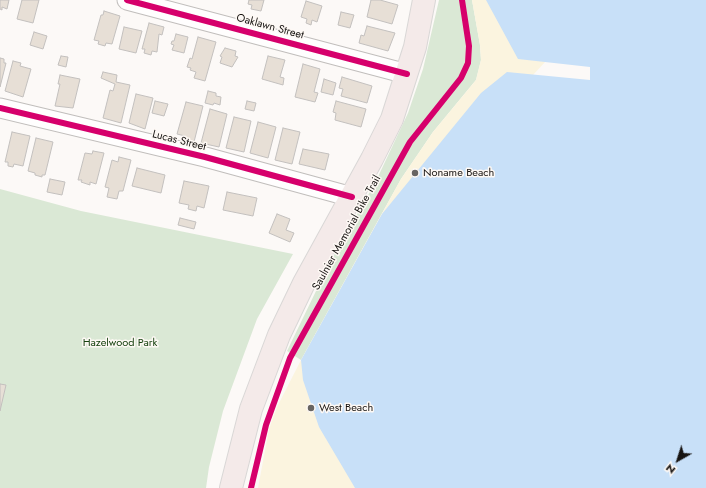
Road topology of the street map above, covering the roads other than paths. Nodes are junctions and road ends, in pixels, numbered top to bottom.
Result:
1 (127, 0) edge
2 (424, 0) edge
3 (407, 74) junction
4 (0, 108) edge
5 (352, 197) junction
6 (231, 488) edge

1 - 3 street, Oaklawn Street
2 - 3 main road
3 - 5 main road
4 - 5 street, Lucas Street
5 - 6 main road

